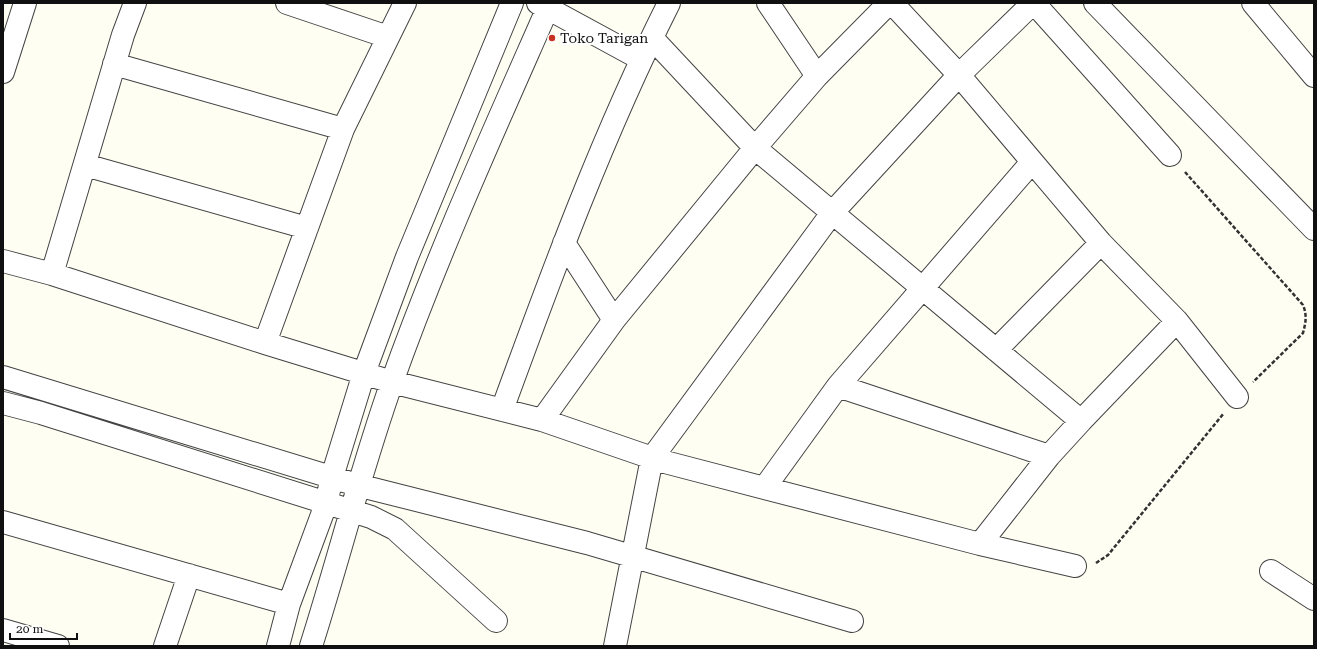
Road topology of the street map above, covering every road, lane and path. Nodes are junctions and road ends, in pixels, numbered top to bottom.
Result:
1 (25, 3) edge
2 (135, 3) edge
3 (287, 3) edge
4 (406, 3) edge
5 (512, 3) edge
6 (669, 3) edge
7 (768, 3) edge
8 (890, 3) edge
9 (1034, 3) edge
10 (1096, 3) edge
11 (1253, 3) edge
12 (546, 4) edge
13 (388, 37) junction
14 (652, 38) junction
15 (641, 59) junction
16 (114, 64) junction
17 (3, 72) edge
18 (959, 75) junction
19 (817, 76) junction
20 (1314, 76) edge
21 (343, 129) junction
22 (755, 148) junction
23 (1170, 155) joint
24 (1032, 162) junction
25 (85, 165) junction
26 (832, 213) junction
27 (307, 228) junction
28 (1314, 229) edge
29 (564, 243) junction
30 (1101, 243) junction
31 (3, 261) edge
32 (52, 274) junction
33 (922, 288) junction
34 (614, 320) junction
35 (1177, 321) junction
36 (265, 343) junction
37 (996, 350) junction
38 (364, 373) junction
39 (3, 377) edge
40 (392, 382) junction
41 (838, 386) junction
42 (1237, 397) junction
43 (3, 403) edge
44 (502, 410) junction
45 (542, 420) junction
46 (1081, 421) junction
47 (1049, 456) junction
48 (652, 458) junction
49 (332, 477) junction
50 (357, 485) junction
51 (765, 487) junction
52 (326, 504) junction
53 (350, 512) junction
54 (3, 522) edge
55 (980, 544) junction
56 (634, 557) junction
57 (1075, 566) joint
58 (1271, 571) dead end
59 (189, 575) junction
60 (1314, 599) edge
61 (289, 604) junction
62 (496, 621) dead end
63 (852, 621) dead end
64 (3, 630) edge
65 (58, 646) edge
66 (165, 646) edge
67 (278, 646) edge
68 (311, 646) edge
69 (615, 646) edge

1 - 17 street
2 - 16 street
3 - 13 street
4 - 13 street
5 - 38 street
6 - 14 street
7 - 19 street
8 - 18 street
8 - 19 street
9 - 18 street
9 - 23 street
10 - 28 street
11 - 20 street
12 - 15 street
12 - 40 street
13 - 21 street
14 - 15 street
14 - 22 street
15 - 29 street
16 - 21 street
16 - 25 street
18 - 24 street
18 - 26 street
19 - 22 street
21 - 27 street
22 - 26 street
22 - 34 street
23 - 42 path
24 - 30 street
24 - 33 street
25 - 27 street
25 - 32 street
26 - 33 street
26 - 48 street
27 - 36 street
29 - 34 street
29 - 44 street
30 - 35 street
30 - 37 street
31 - 32 street
32 - 36 street
33 - 37 street
33 - 41 street
34 - 45 street
35 - 42 street
35 - 46 street
36 - 38 street
37 - 46 street
38 - 40 street
38 - 49 street
39 - 49 street
40 - 44 street
40 - 50 street
41 - 47 street
41 - 51 street
42 - 57 path
43 - 52 street
44 - 45 street
45 - 48 street
46 - 47 street
47 - 55 street
48 - 51 street
48 - 56 street
49 - 50 street
49 - 52 street
50 - 53 street
50 - 56 street
51 - 55 street
52 - 53 street
52 - 61 street
53 - 62 street
53 - 68 street
54 - 59 street
55 - 57 street
56 - 63 street
56 - 69 street
58 - 60 street
59 - 61 street
59 - 66 street
61 - 67 street
64 - 65 street

